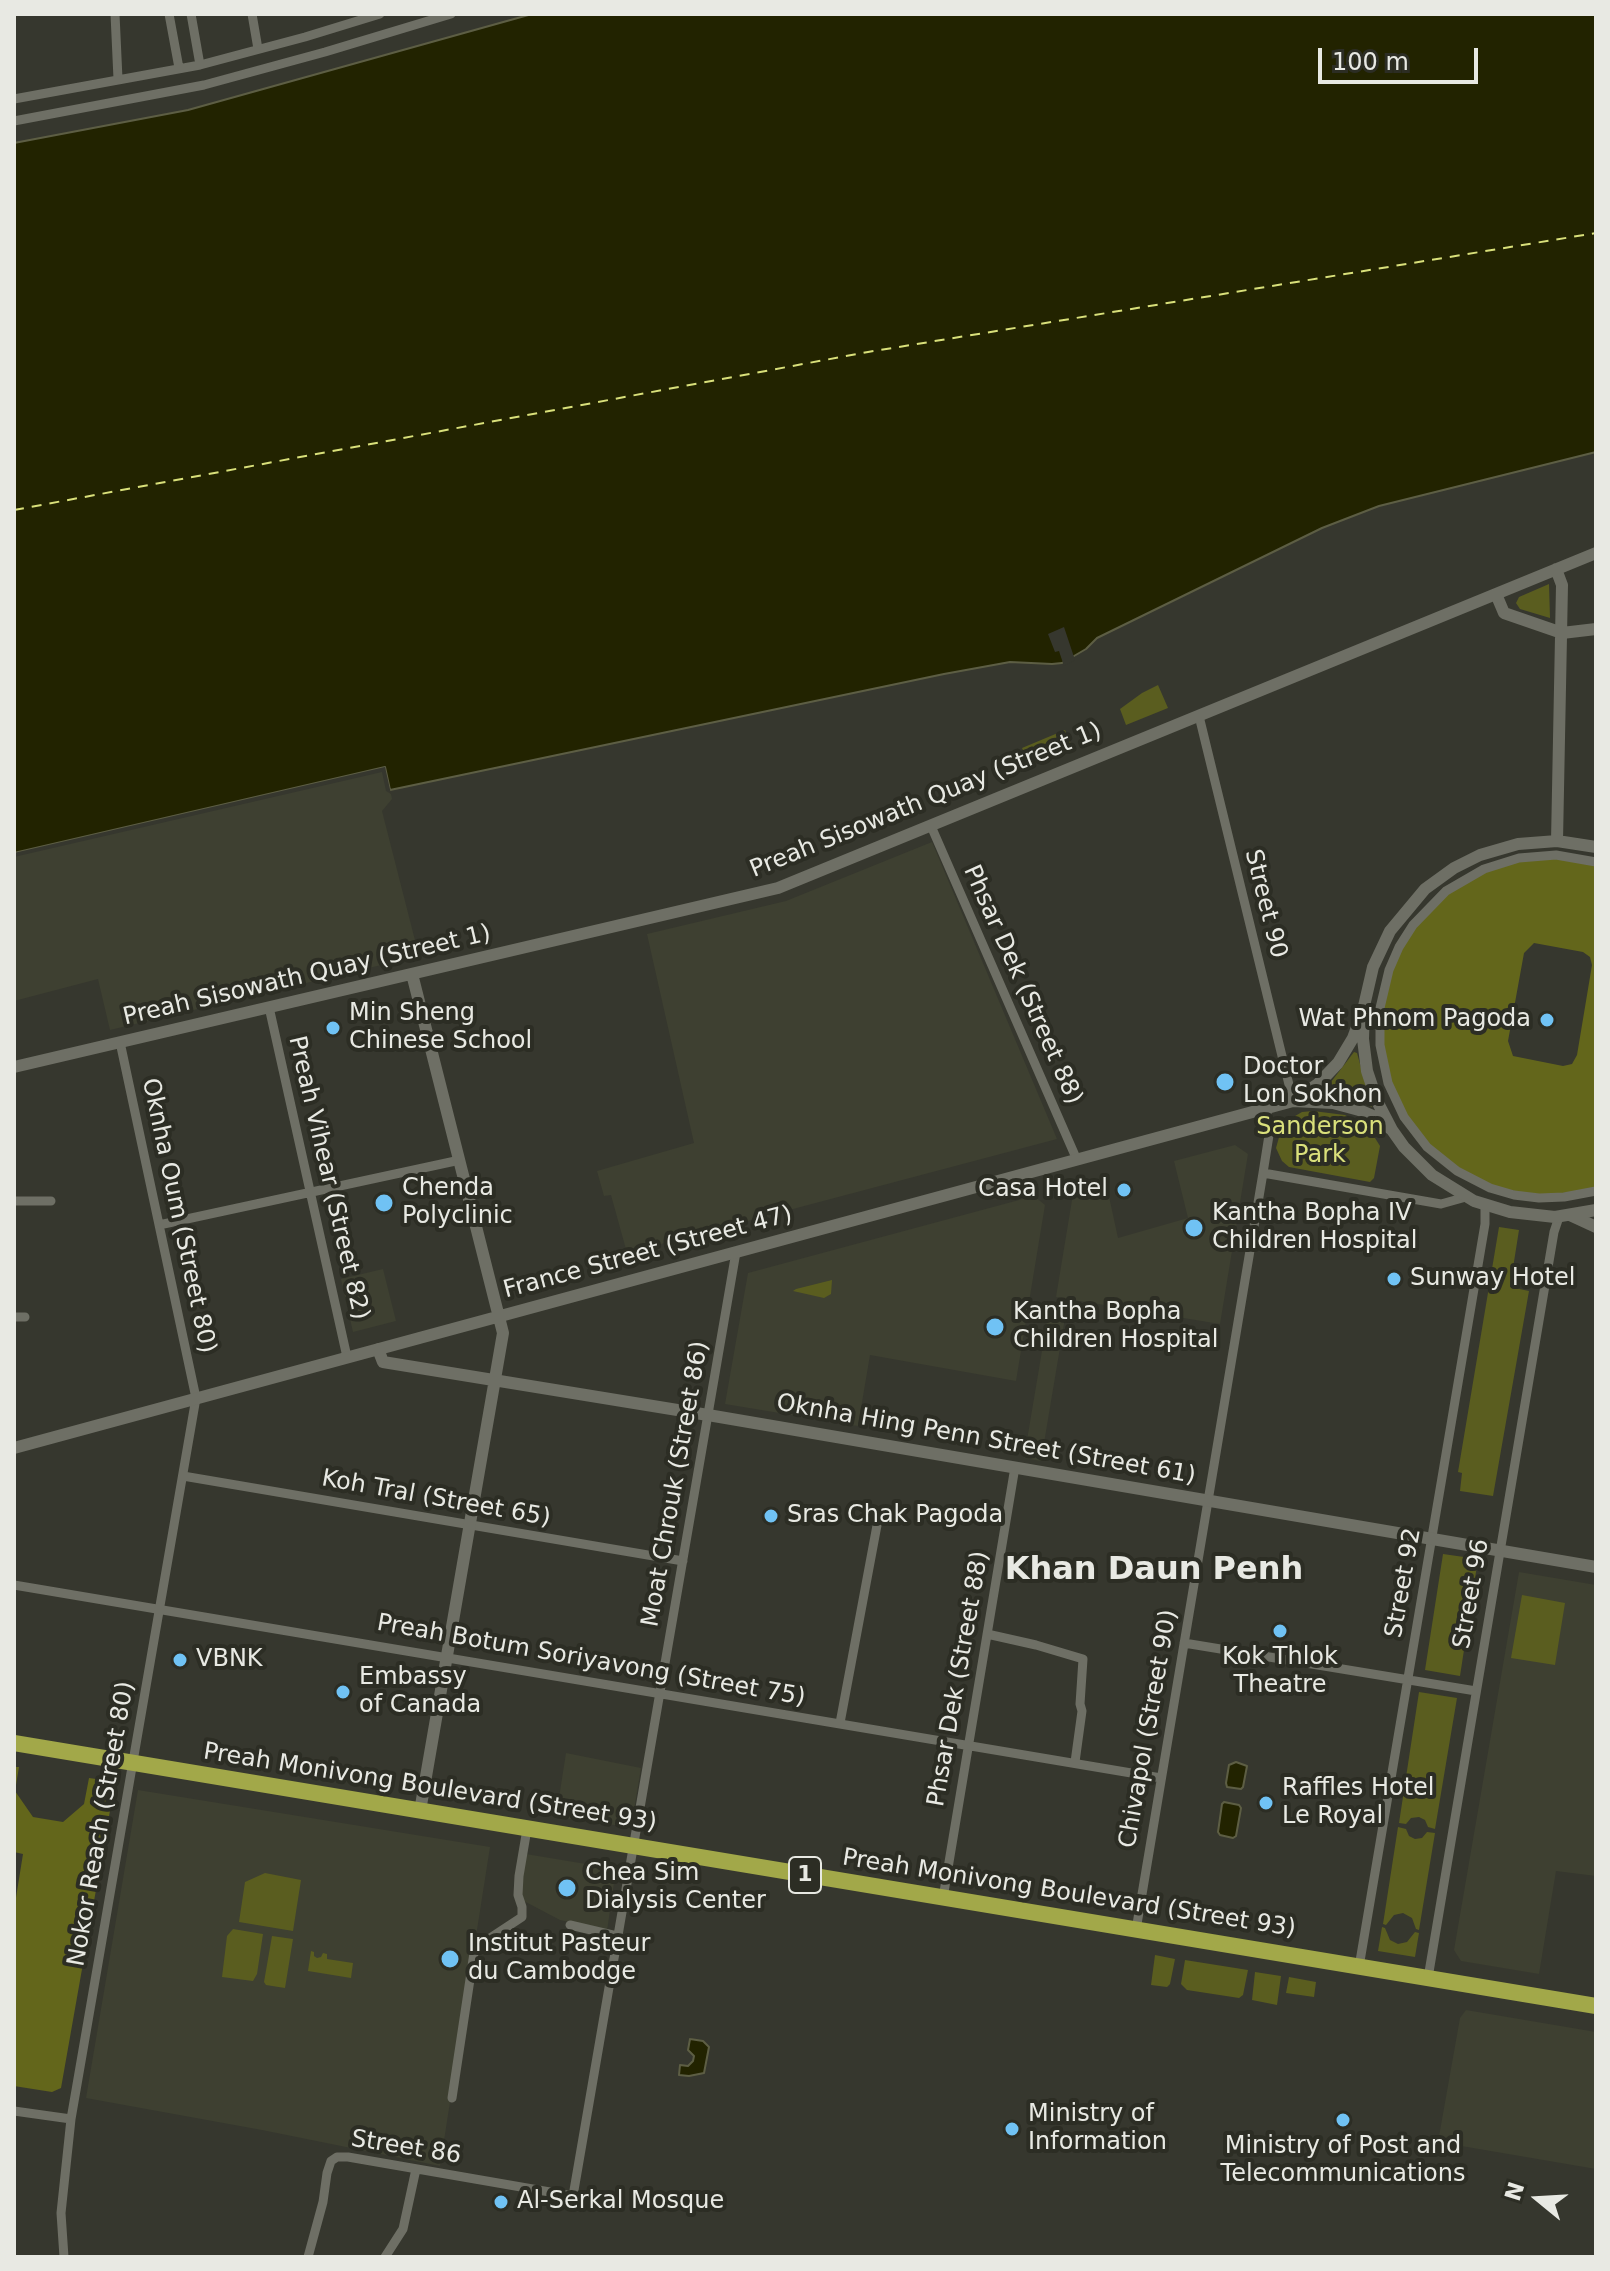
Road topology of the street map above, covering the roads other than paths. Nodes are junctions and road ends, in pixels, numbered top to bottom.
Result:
1 (115, 14) edge
2 (169, 14) edge
3 (191, 14) edge
4 (252, 14) edge
5 (380, 14) edge
6 (451, 14) edge
7 (258, 49) junction
8 (200, 65) junction
9 (179, 68) junction
10 (118, 79) junction
11 (14, 99) edge
12 (14, 121) edge
13 (1596, 553) edge
14 (1556, 569) junction
15 (1496, 594) junction
16 (1596, 629) edge
17 (1562, 633) junction
18 (1199, 716) junction
19 (931, 826) junction
20 (1557, 841) junction
21 (1596, 847) edge
22 (1596, 862) edge
23 (412, 974) junction
24 (1364, 1006) junction
25 (269, 1007) junction
26 (120, 1042) junction
27 (14, 1067) edge
28 (1293, 1101) junction
29 (1266, 1108) junction
30 (1392, 1130) junction
31 (460, 1160) junction
32 (1077, 1160) junction
33 (1263, 1173) junction
34 (1596, 1191) edge
35 (312, 1194) junction
36 (1466, 1197) junction
37 (14, 1201) edge
38 (51, 1201) dead end
39 (1485, 1206) junction
40 (1596, 1210) edge
41 (1565, 1216) junction
42 (159, 1225) junction
43 (1596, 1227) edge
44 (736, 1252) junction
45 (499, 1316) junction
46 (378, 1349) junction
47 (347, 1357) junction
48 (495, 1380) junction
49 (196, 1398) junction
50 (708, 1415) junction
51 (14, 1448) edge
52 (1015, 1467) junction
53 (183, 1476) junction
54 (1207, 1500) junction
55 (878, 1520) dead end
56 (470, 1525) junction
57 (1432, 1538) junction
58 (1500, 1550) junction
59 (683, 1561) junction
60 (1596, 1567) edge
61 (14, 1585) edge
62 (159, 1610) junction
63 (987, 1634) junction
64 (1184, 1643) junction
65 (447, 1657) junction
66 (1408, 1680) junction
67 (1476, 1691) junction
68 (660, 1693) junction
69 (840, 1723) junction
70 (14, 1743) edge
71 (968, 1745) junction
72 (1075, 1762) junction
73 (133, 1763) junction
74 (1161, 1778) junction
75 (420, 1811) junction
76 (527, 1829) junction
77 (633, 1846) junction
78 (943, 1898) junction
79 (570, 1925) dead end
80 (1136, 1930) junction
81 (617, 1936) junction
82 (1359, 1967) junction
83 (1428, 1978) junction
84 (1596, 2006) edge
85 (452, 2098) dead end
86 (14, 2111) edge
87 (71, 2119) junction
88 (416, 2169) junction
89 (573, 2196) joint
90 (64, 2257) edge
91 (308, 2257) edge
92 (385, 2257) edge

1 - 10 street
2 - 9 street
3 - 8 street
4 - 7 street
5 - 7 street
6 - 12 street
7 - 8 street
8 - 9 street
9 - 10 street
10 - 11 street
13 - 14 main road, Preah Sisowath Quay (Street 1)
14 - 15 main road, Preah Sisowath Quay (Street 1)
14 - 17 main road
15 - 17 main road
15 - 18 main road, Preah Sisowath Quay (Street 1)
16 - 17 main road
17 - 20 main road
18 - 19 main road, Preah Sisowath Quay (Street 1)
18 - 28 street, Street 90
19 - 23 main road, Preah Sisowath Quay (Street 1)
19 - 32 street, Phsar Dek (Street 88)
20 - 21 main road
20 - 24 main road
22 - 34 street
23 - 25 main road, Preah Sisowath Quay (Street 1)
23 - 31 main road
24 - 28 main road, France Street (Street 47)
24 - 30 main road
25 - 26 main road, Preah Sisowath Quay (Street 1)
25 - 35 street, Preah Vihear (Street 82)
26 - 27 main road, Preah Sisowath Quay (Street 1)
26 - 42 street, Oknha Oum (Street 80)
28 - 29 main road, France Street (Street 47)
28 - 30 main road, France Street (Street 47)
29 - 32 main road, France Street (Street 47)
29 - 33 street, Chivapol (Street 90)
30 - 36 main road
31 - 35 street
31 - 45 main road
32 - 44 main road, France Street (Street 47)
33 - 36 street
33 - 54 street, Chivapol (Street 90)
35 - 42 street
35 - 47 street, Preah Vihear (Street 82)
36 - 39 main road
37 - 38 street
39 - 41 main road
39 - 57 street, Street 92
40 - 41 main road
41 - 43 main road
41 - 58 street, Street 96
42 - 49 street, Oknha Oum (Street 80)
44 - 45 main road, France Street (Street 47)
44 - 50 street, Moat Chrouk (Street 86)
45 - 46 main road, France Street (Street 47)
45 - 48 main road
46 - 47 main road, France Street (Street 47)
46 - 48 main road, Oknha Hing Penn Street (Street 61)
47 - 49 main road, France Street (Street 47)
48 - 50 main road, Oknha Hing Penn Street (Street 61)
48 - 56 main road
49 - 51 main road, France Street (Street 47)
49 - 53 street, Nokor Reach (Street 80)
50 - 52 main road, Oknha Hing Penn Street (Street 61)
50 - 59 street, Moat Chrouk (Street 86)
52 - 54 main road, Oknha Hing Penn Street (Street 61)
52 - 63 street, Phsar Dek (Street 88)
53 - 56 street, Koh Tral (Street 65)
53 - 62 street, Nokor Reach (Street 80)
54 - 57 main road, Oknha Hing Penn Street (Street 61)
54 - 64 street, Chivapol (Street 90)
55 - 69 street
56 - 59 street, Koh Tral (Street 65)
56 - 65 main road
57 - 58 main road, Oknha Hing Penn Street (Street 61)
57 - 66 street, Street 92
58 - 60 main road, Oknha Hing Penn Street (Street 61)
58 - 67 street, Street 96
59 - 68 street, Moat Chrouk (Street 86)
61 - 62 street, Preah Botum Soriyavong (Street 75)
62 - 65 street, Preah Botum Soriyavong (Street 75)
62 - 73 street, Nokor Reach (Street 80)
63 - 71 street, Phsar Dek (Street 88)
63 - 72 street
64 - 66 street
64 - 74 street, Chivapol (Street 90)
65 - 68 street, Preah Botum Soriyavong (Street 75)
65 - 75 main road
66 - 67 street
66 - 82 street, Street 92
67 - 83 street, Street 96
68 - 69 street, Preah Botum Soriyavong (Street 75)
68 - 77 street, Moat Chrouk (Street 86)
69 - 71 street, Preah Botum Soriyavong (Street 75)
70 - 73 highway, Preah Monivong Boulevard (Street 93) / 1
71 - 72 street, Preah Botum Soriyavong (Street 75)
71 - 78 street, Phsar Dek (Street 88)
72 - 74 street, Preah Botum Soriyavong (Street 75)
73 - 75 highway, Preah Monivong Boulevard (Street 93) / 1
73 - 87 street, Nokor Reach (Street 80)
74 - 80 street, Chivapol (Street 90)
75 - 76 highway, Preah Monivong Boulevard (Street 93) / 1
76 - 77 highway, Preah Monivong Boulevard (Street 93) / 1
76 - 85 street
77 - 78 highway, Preah Monivong Boulevard (Street 93) / 1
77 - 81 street, Moat Chrouk (Street 86)
78 - 80 highway, Preah Monivong Boulevard (Street 93) / 1
79 - 81 street
80 - 82 highway, Preah Monivong Boulevard (Street 93) / 1
81 - 89 street, Moat Chrouk (Street 86)
82 - 83 highway, Preah Monivong Boulevard (Street 93) / 1
83 - 84 highway, Preah Monivong Boulevard (Street 93) / 1
86 - 87 street
87 - 90 street, Nokor Reach (Street 80)
88 - 89 street, Street 86
88 - 91 street, Street 86
88 - 92 street

